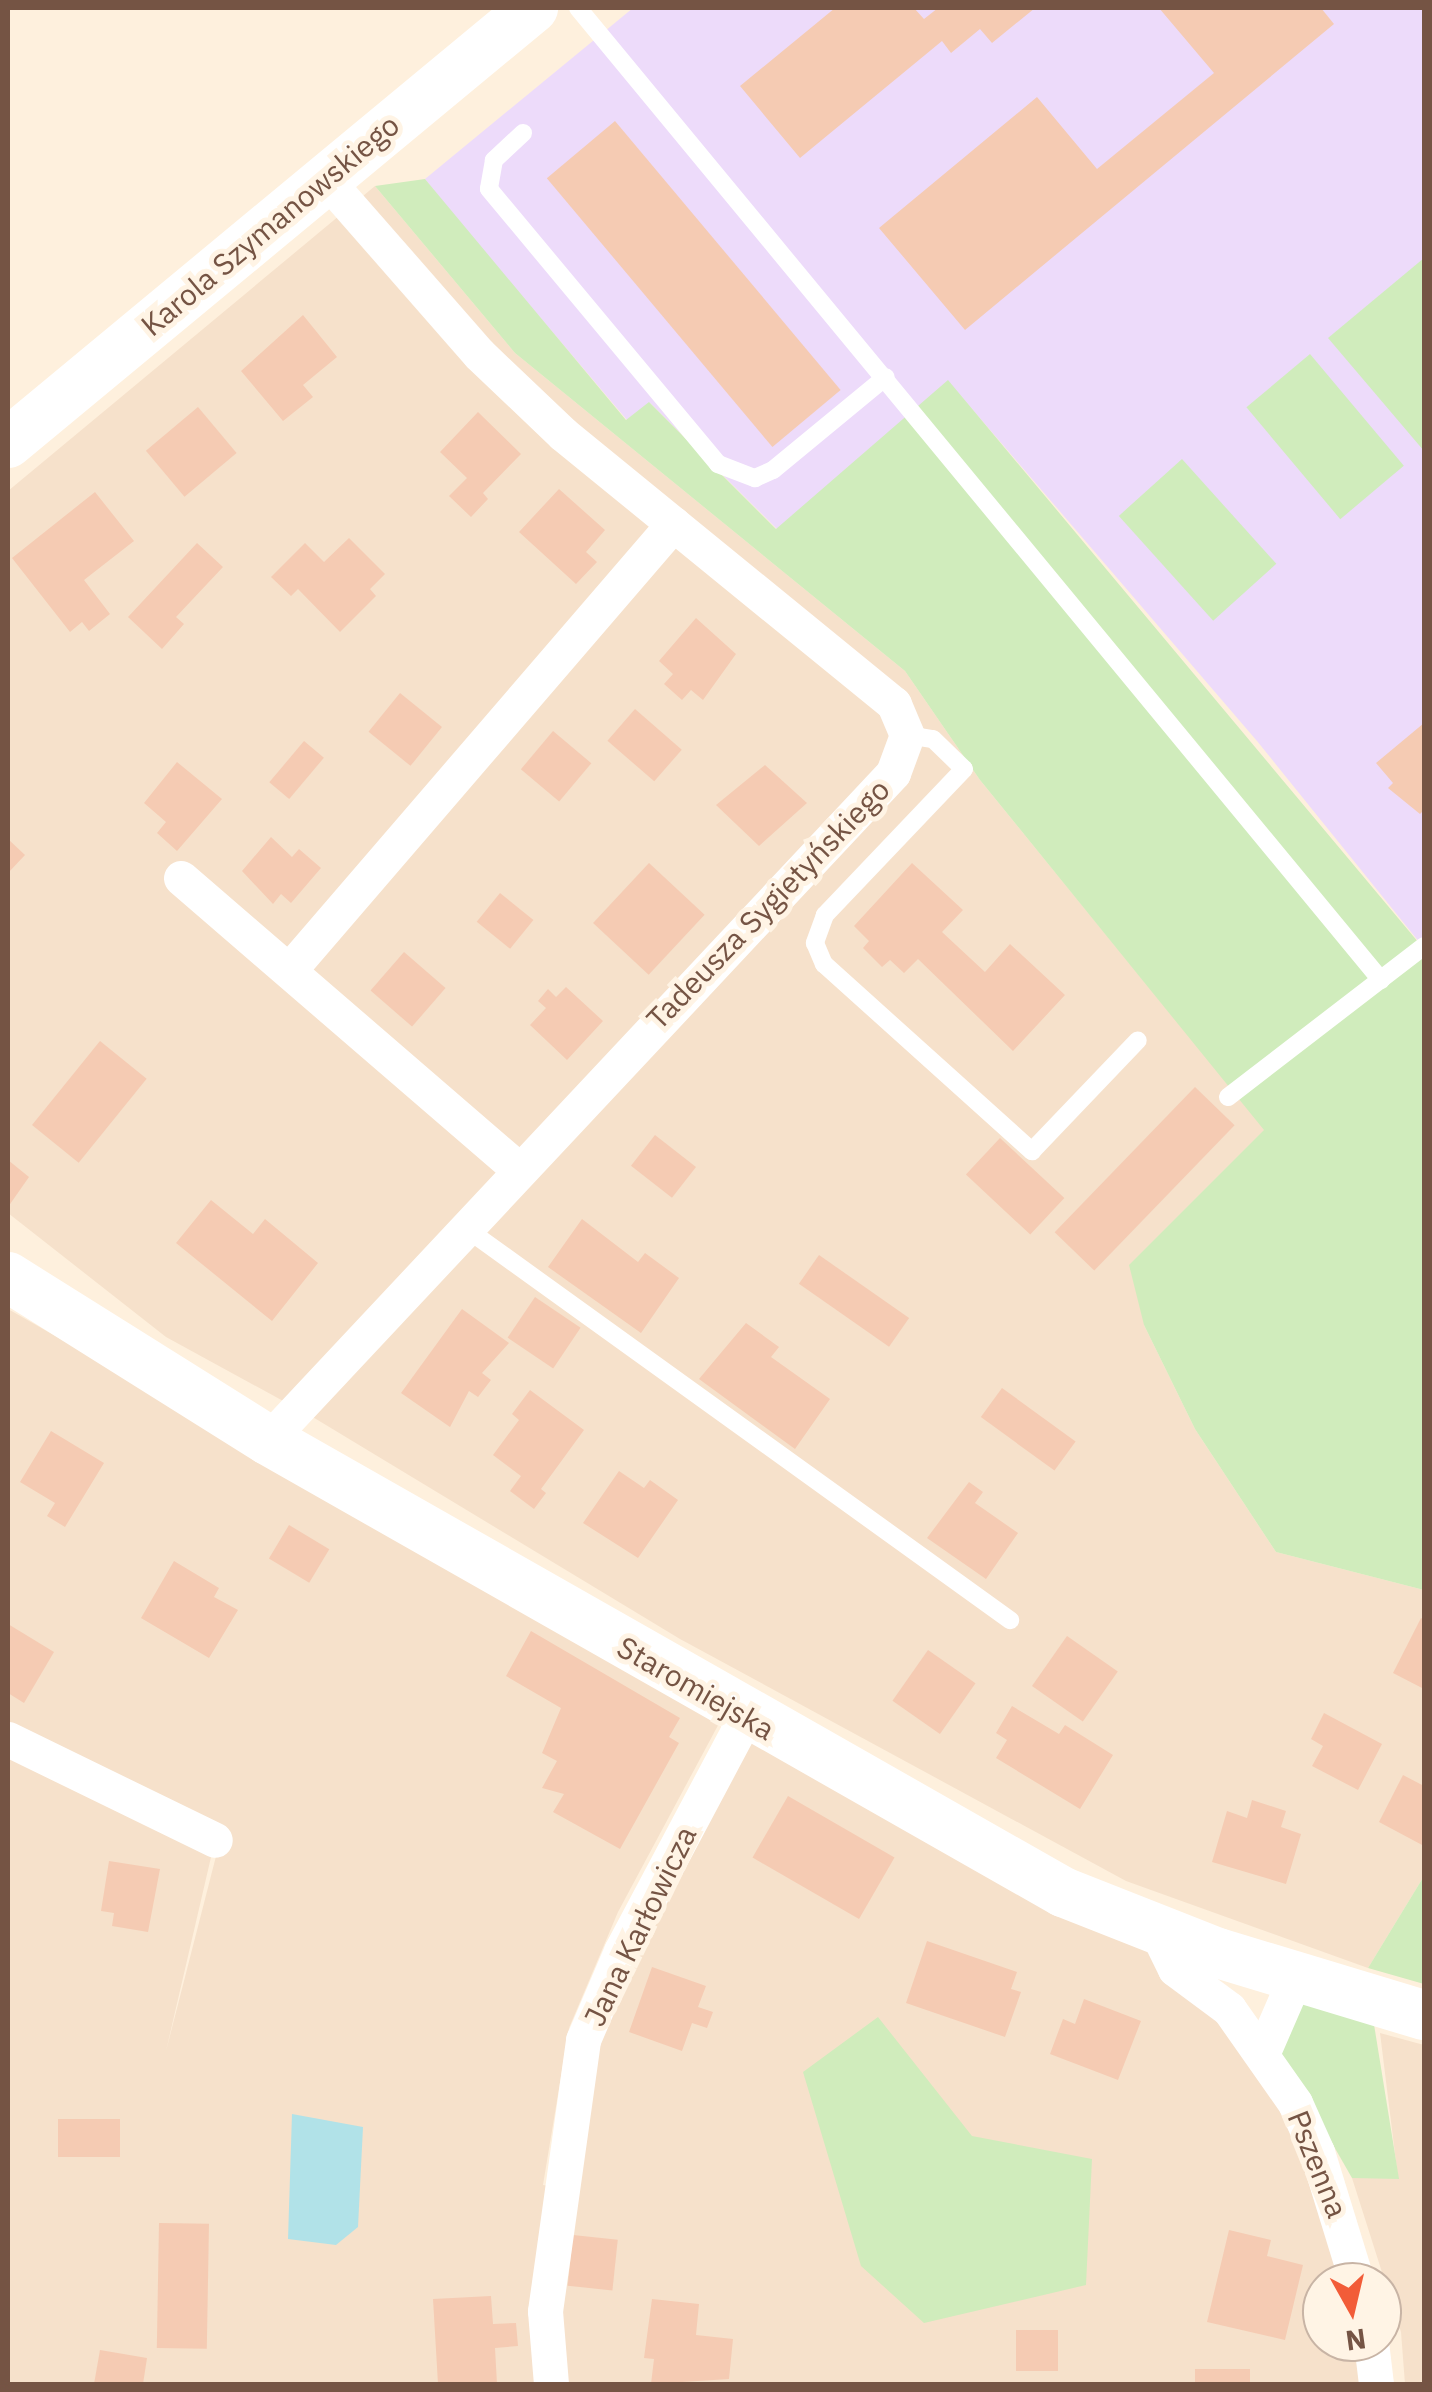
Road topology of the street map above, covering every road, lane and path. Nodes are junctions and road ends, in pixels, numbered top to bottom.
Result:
1 (533, 8) edge
2 (578, 8) edge
3 (523, 134) dead end
4 (326, 179) junction
5 (886, 377) junction
6 (8, 444) edge
7 (672, 524) junction
8 (907, 734) junction
9 (182, 878) dead end
10 (1424, 946) edge
11 (291, 968) junction
12 (1381, 980) junction
13 (1138, 1040) dead end
14 (1228, 1097) dead end
15 (516, 1168) junction
16 (463, 1226) junction
17 (8, 1277) edge
18 (268, 1440) junction
19 (1010, 1620) dead end
20 (746, 1716) junction
21 (8, 1739) edge
22 (214, 1840) dead end
23 (1156, 1930) junction
24 (1296, 1976) junction
25 (1424, 2015) edge
26 (1263, 2052) junction
27 (1351, 2262) edge
28 (551, 2384) edge

1 - 4 street, Karola Szymanowskiego
2 - 5 lane
3 - 5 lane
4 - 6 street, Karola Szymanowskiego
4 - 7 street
5 - 12 lane
7 - 8 street
7 - 11 street
8 - 13 lane
8 - 15 street, Tadeusza Sygietyńskiego
9 - 11 street
10 - 12 lane
11 - 15 street
12 - 14 lane
15 - 16 street, Tadeusza Sygietyńskiego
16 - 18 street, Tadeusza Sygietyńskiego
16 - 19 lane
17 - 18 street, Staromiejska
18 - 20 street, Staromiejska
20 - 23 street, Staromiejska
20 - 28 street, Jana Karłowicza
21 - 22 street
23 - 24 street, Staromiejska
23 - 26 street, Pszenna
24 - 25 street, Staromiejska
24 - 26 street
26 - 27 street, Pszenna

